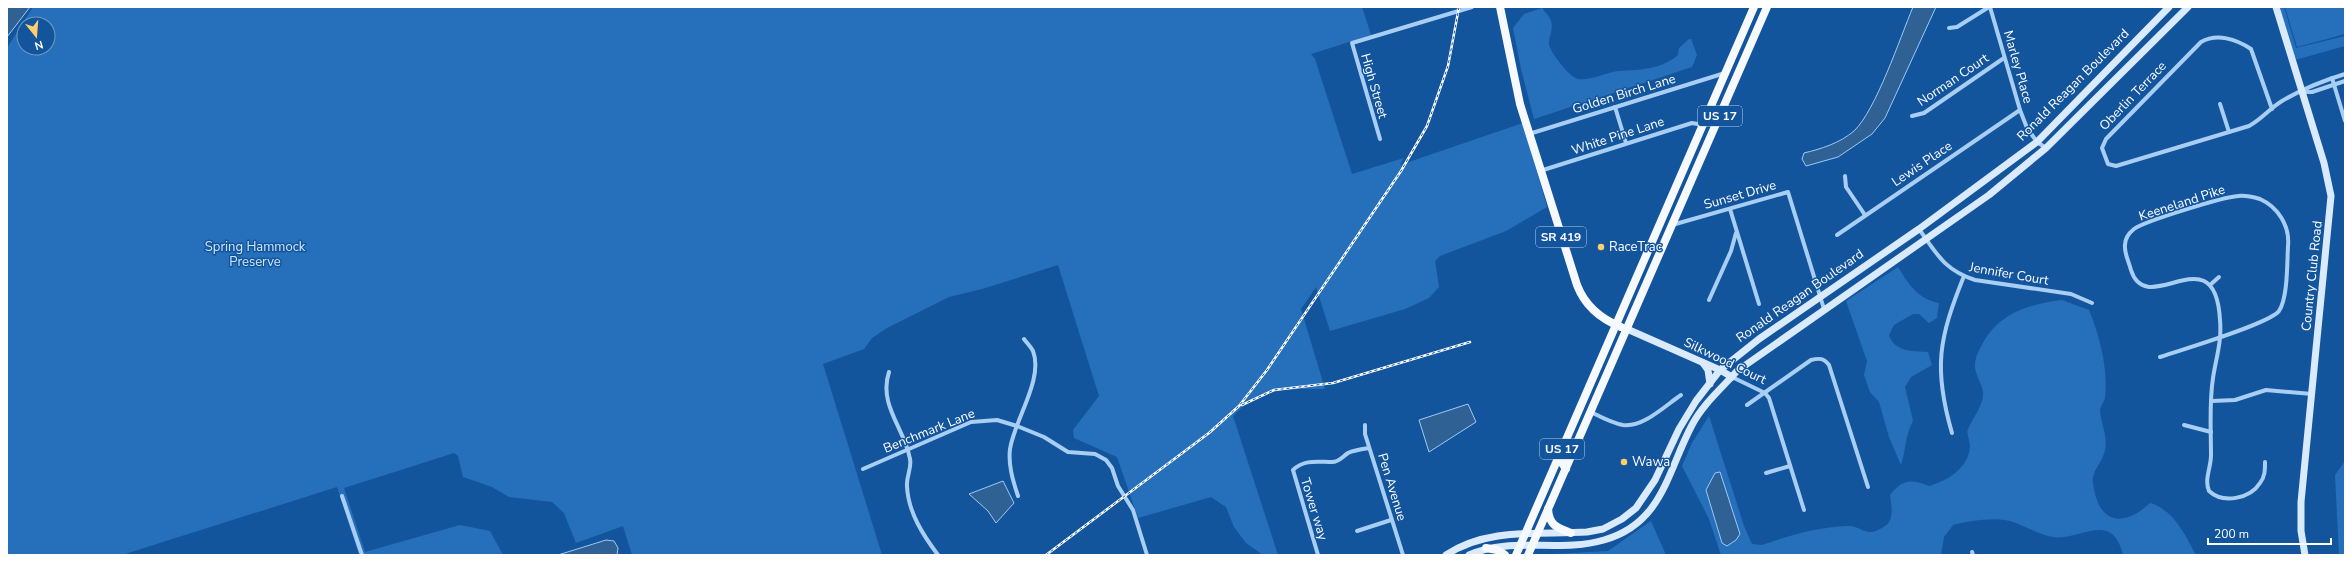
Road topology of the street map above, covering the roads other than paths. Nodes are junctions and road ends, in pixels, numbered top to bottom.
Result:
1 (1472, 7) edge
2 (1500, 7) edge
3 (1754, 7) edge
4 (1767, 7) edge
5 (1989, 7) edge
6 (2170, 7) edge
7 (2188, 7) edge
8 (2276, 7) edge
9 (1949, 28) dead end
10 (1742, 33) junction
11 (1754, 38) junction
12 (2004, 58) junction
13 (2109, 68) junction
14 (1725, 73) junction
15 (2345, 74) edge
16 (2118, 78) junction
17 (2332, 78) junction
18 (2345, 81) edge
19 (2334, 85) junction
20 (2302, 92) junction
21 (2220, 104) dead end
22 (1615, 107) junction
23 (2272, 109) junction
24 (2020, 110) junction
25 (1912, 116) dead end
26 (2345, 121) edge
27 (1703, 124) junction
28 (2229, 132) junction
29 (1529, 134) junction
30 (1380, 139) dead end
31 (2036, 142) junction
32 (1626, 143) junction
33 (2046, 148) junction
34 (1540, 171) junction
35 (1845, 176) dead end
36 (1677, 184) junction
37 (1730, 209) junction
38 (1865, 215) junction
39 (1672, 225) junction
40 (1919, 229) junction
41 (1736, 230) junction
42 (1836, 235) dead end
43 (1926, 239) junction
44 (1964, 276) junction
45 (2219, 277) dead end
46 (2210, 285) junction
47 (1820, 298) junction
48 (1709, 300) dead end
49 (2092, 303) dead end
50 (1759, 304) dead end
51 (1824, 309) junction
52 (1616, 325) junction
53 (1627, 329) junction
54 (2221, 336) junction
55 (1024, 338) dead end
56 (2160, 357) dead end
57 (1703, 362) junction
58 (1720, 370) junction
59 (890, 372) dead end
60 (1732, 377) junction
61 (1710, 384) junction
62 (1765, 392) junction
63 (2312, 394) junction
64 (1681, 395) dead end
65 (2212, 401) junction
66 (1747, 405) dead end
67 (1591, 412) junction
68 (1365, 425) dead end
69 (2184, 425) dead end
70 (1017, 426) junction
71 (1678, 432) junction
72 (2211, 432) junction
73 (1952, 433) dead end
74 (1564, 443) junction
75 (1369, 448) junction
76 (907, 450) junction
77 (2265, 462) dead end
78 (1790, 466) junction
79 (1674, 468) junction
80 (863, 469) dead end
81 (1566, 469) junction
82 (1766, 473) dead end
83 (1868, 487) dead end
84 (342, 496) dead end
85 (1018, 496) dead end
86 (1548, 509) junction
87 (1804, 510) dead end
88 (1391, 520) junction
89 (1357, 531) dead end
90 (1571, 533) junction
91 (1525, 534) junction
92 (1537, 535) junction
93 (1520, 545) junction
94 (1532, 546) junction
95 (1486, 548) junction
96 (362, 555) edge
97 (938, 555) edge
98 (1147, 555) edge
99 (1318, 555) edge
100 (1403, 555) edge
101 (1446, 555) edge
102 (1469, 555) edge
103 (1505, 555) edge
104 (1516, 555) edge
105 (1528, 555) edge
106 (2305, 555) edge

1 - 30 street, High Street
2 - 29 main road, SR 419
3 - 10 main road, US 17
4 - 11 main road, US 17
5 - 9 street
5 - 12 street, Marley Place
6 - 13 main road, Ronald Reagan Boulevard
7 - 16 main road, Ronald Reagan Boulevard
8 - 20 main road, Country Club Road
10 - 11 main road
10 - 14 main road, US 17
11 - 39 main road, US 17
12 - 24 street, Marley Place
12 - 25 street, Norman Court
13 - 16 main road
13 - 31 main road, Ronald Reagan Boulevard
14 - 22 street, Golden Birch Lane
14 - 27 main road, US 17
15 - 17 street
16 - 33 main road, Ronald Reagan Boulevard
17 - 19 street
17 - 20 street
18 - 19 street
19 - 20 street
19 - 26 street
20 - 23 street, Oberlin Terrace
20 - 63 main road, Country Club Road
21 - 28 street
22 - 29 street, Golden Birch Lane
22 - 32 street
23 - 28 street, Oberlin Terrace
23 - 28 street, Oberlin Terrace
24 - 31 street, Marley Place
24 - 38 street, Lewis Place
27 - 32 street, White Pine Lane
27 - 36 main road, US 17
29 - 34 main road, SR 419
31 - 33 street, Marley Place
31 - 40 main road, Ronald Reagan Boulevard
32 - 34 street, White Pine Lane
33 - 43 main road, Ronald Reagan Boulevard
34 - 52 main road, SR 419
35 - 38 street
36 - 39 main road
36 - 52 main road, US 17
37 - 39 street, Sunset Drive
37 - 41 street
37 - 47 street, Sunset Drive
38 - 42 street, Lewis Place
39 - 53 main road, US 17
40 - 43 street, Jennifer Court
40 - 47 main road, Ronald Reagan Boulevard
41 - 48 street
41 - 50 street
43 - 44 street, Jennifer Court
43 - 51 main road, Ronald Reagan Boulevard
44 - 49 street, Jennifer Court
44 - 73 street
45 - 46 street
46 - 54 street
46 - 54 street, Keeneland Pike
47 - 51 street, Sunset Drive
47 - 58 main road, Ronald Reagan Boulevard
51 - 60 main road, Ronald Reagan Boulevard
52 - 53 main road, SR 419
52 - 74 main road, US 17
53 - 57 main road, Silkwood Court
53 - 67 main road, US 17
54 - 56 street
54 - 65 street
55 - 70 street
57 - 58 main road, Silkwood Court
57 - 61 main road
58 - 60 main road, Silkwood Court
58 - 61 main road, Ronald Reagan Boulevard
59 - 76 street
60 - 62 street, Silkwood Court
60 - 79 main road, Ronald Reagan Boulevard
61 - 71 main road, Ronald Reagan Boulevard
62 - 66 street
62 - 78 street, Silkwood Court
62 - 83 street
63 - 65 street
63 - 106 main road, Country Club Road
64 - 67 street
65 - 72 street
67 - 81 main road, US 17
68 - 75 street, Pen Avenue
69 - 72 street
70 - 76 street, Benchmark Lane
70 - 85 street
70 - 98 street, Benchmark Lane
71 - 79 main road
71 - 90 main road, Ronald Reagan Boulevard
72 - 77 street
74 - 81 main road
74 - 91 main road, US 17
75 - 88 street, Pen Avenue
75 - 99 street, Tower way
76 - 80 street, Benchmark Lane
76 - 97 street
78 - 82 street
78 - 87 street, Silkwood Court
79 - 94 main road, Ronald Reagan Boulevard
81 - 86 main road, US 17
84 - 96 street
86 - 90 main road
86 - 92 main road, US 17
88 - 89 street
88 - 100 street, Pen Avenue
90 - 92 main road, Ronald Reagan Boulevard
91 - 92 main road, Ronald Reagan Boulevard
91 - 93 main road, US 17
91 - 101 main road, Ronald Reagan Boulevard
92 - 94 main road, US 17
93 - 94 main road, Ronald Reagan Boulevard
93 - 95 main road, Ronald Reagan Boulevard
93 - 104 main road, US 17
94 - 105 main road, US 17
95 - 102 main road, Ronald Reagan Boulevard
95 - 103 main road

